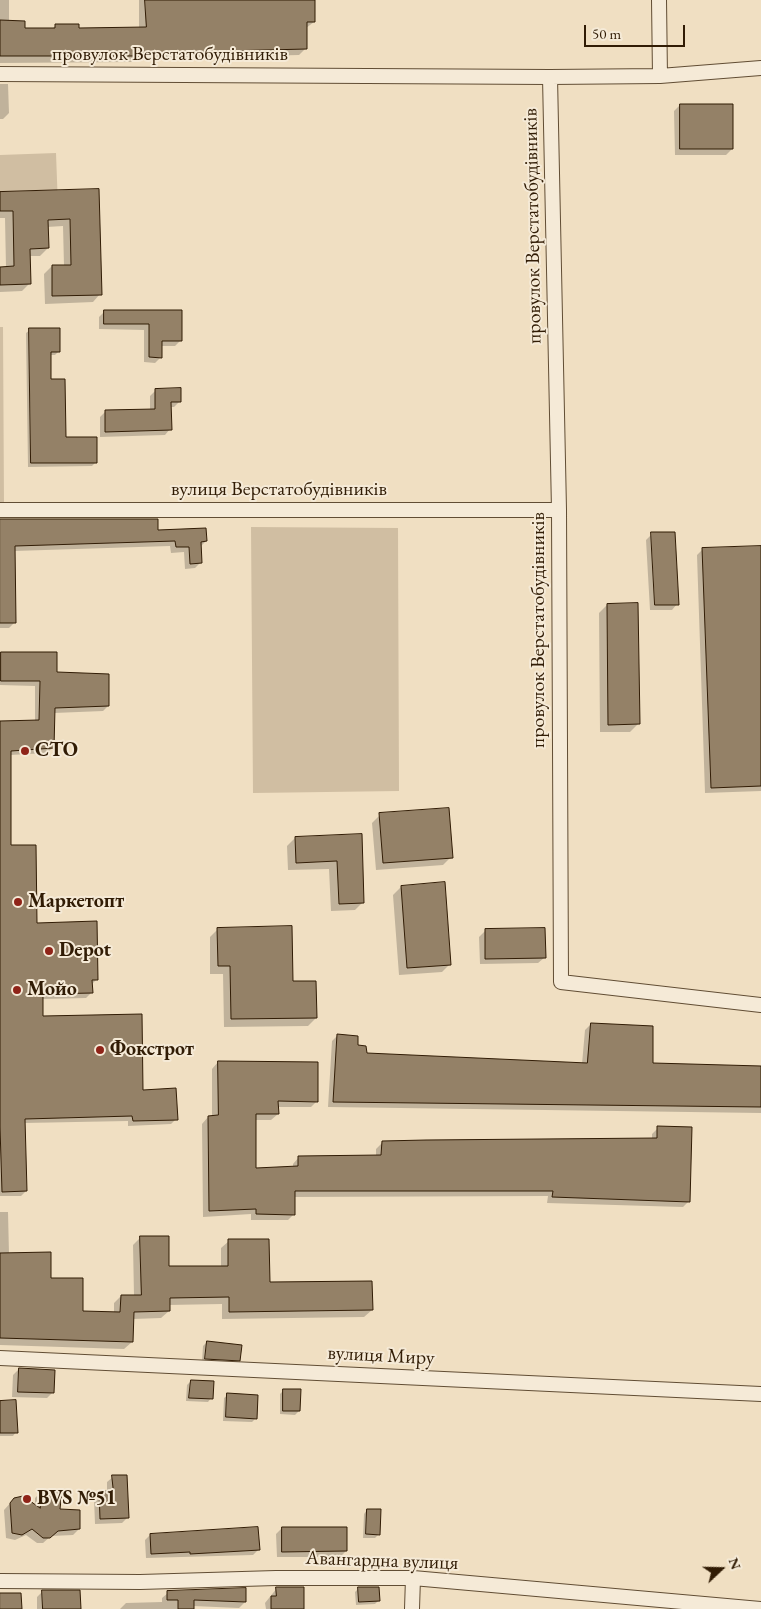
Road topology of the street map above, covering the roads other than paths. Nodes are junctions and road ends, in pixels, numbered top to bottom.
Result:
1 (660, 0) edge
2 (761, 68) edge
3 (0, 74) edge
4 (660, 76) junction
5 (550, 77) junction
6 (0, 510) edge
7 (558, 510) junction
8 (761, 1005) edge
9 (0, 1358) edge
10 (761, 1394) edge
11 (413, 1578) junction
12 (0, 1581) edge
13 (412, 1609) edge
14 (761, 1609) edge

1 - 4 street
2 - 4 street, провулок Верстатобудівників
3 - 5 street, провулок Верстатобудівників
4 - 5 street, провулок Верстатобудівників
5 - 7 street, провулок Верстатобудівників
6 - 7 street, вулиця Верстатобудівників
7 - 8 street, провулок Верстатобудівників
9 - 10 street, вулиця Миру
11 - 12 street, Авангардна вулиця
11 - 13 street
11 - 14 street, Авангардна вулиця

